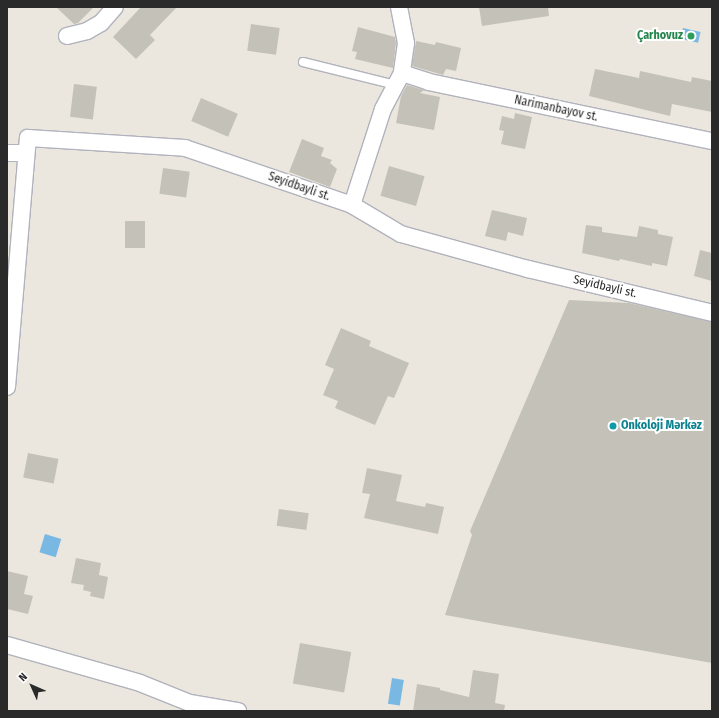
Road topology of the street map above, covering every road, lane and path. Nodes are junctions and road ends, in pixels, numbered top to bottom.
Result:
1 (115, 7) edge
2 (398, 7) edge
3 (68, 36) dead end
4 (303, 62) dead end
5 (399, 79) junction
6 (712, 141) edge
7 (7, 153) edge
8 (26, 153) junction
9 (352, 205) junction
10 (11, 293) edge
11 (712, 313) edge
12 (7, 387) edge
13 (7, 645) edge
14 (238, 711) edge

1 - 3 street
2 - 5 street
4 - 5 lane
5 - 6 street, Narimanbayov st.
5 - 9 street
7 - 8 street
8 - 9 street, Seyidbayli st.
8 - 10 street, Seyidbayli st.
9 - 11 street, Seyidbayli st.
10 - 12 street, Seyidbayli st.
13 - 14 street

